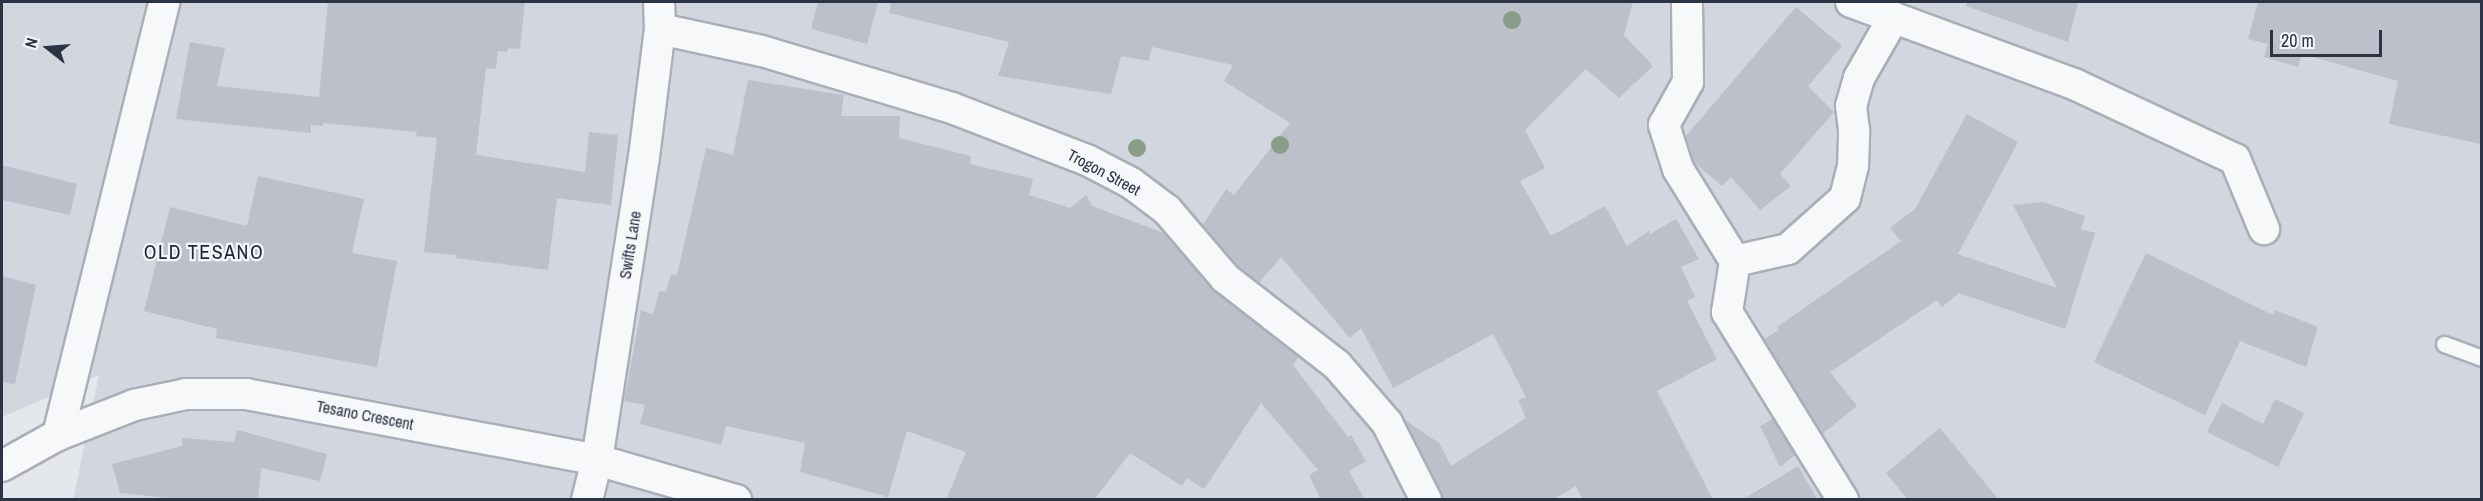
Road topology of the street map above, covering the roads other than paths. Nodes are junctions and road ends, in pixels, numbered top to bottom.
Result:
1 (164, 2) edge
2 (1688, 2) edge
3 (1851, 2) edge
4 (660, 15) edge
5 (1894, 17) junction
6 (2264, 229) dead end
7 (1735, 261) junction
8 (2444, 344) dead end
9 (2481, 358) edge
10 (58, 435) junction
11 (597, 460) junction
12 (2, 466) edge
13 (587, 500) edge
14 (736, 500) edge
15 (1426, 500) edge
16 (1843, 500) edge

1 - 10 street
2 - 7 street
3 - 5 street
4 - 11 street, Swifts Lane
4 - 15 street, Trogon Street
5 - 6 street
5 - 7 street
7 - 16 street
8 - 9 lane
10 - 11 street, Tesano Crescent
10 - 12 street, Tesano Crescent
11 - 13 street, Swifts Lane
11 - 14 street, Tesano Crescent

